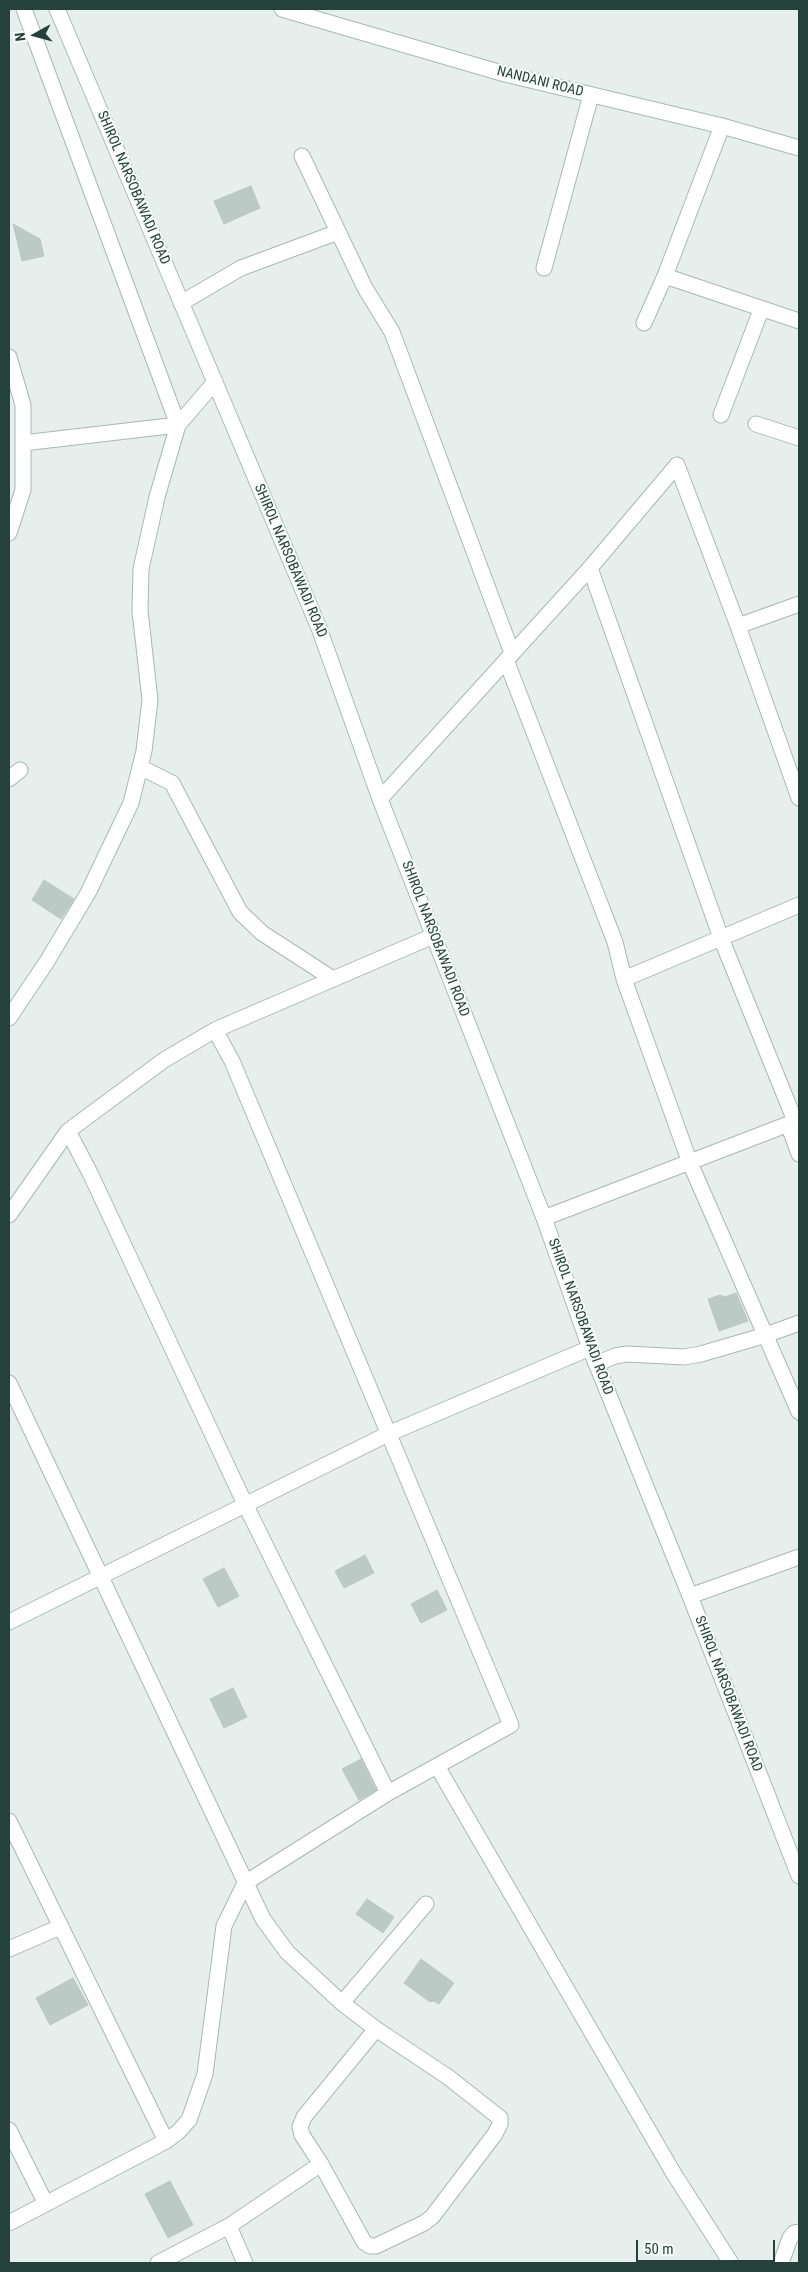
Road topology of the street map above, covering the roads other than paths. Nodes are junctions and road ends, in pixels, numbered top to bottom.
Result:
1 (24, 9) edge
2 (57, 9) edge
3 (282, 9) edge
4 (591, 95) junction
5 (722, 126) junction
6 (799, 148) edge
7 (302, 156) dead end
8 (338, 232) junction
9 (544, 268) dead end
10 (665, 276) junction
11 (181, 303) junction
12 (761, 310) junction
13 (799, 321) edge
14 (644, 323) dead end
15 (9, 357) edge
16 (215, 382) junction
17 (721, 415) dead end
18 (756, 424) dead end
19 (178, 426) junction
20 (799, 438) edge
21 (23, 443) junction
22 (9, 533) edge
23 (590, 568) junction
24 (799, 604) edge
25 (738, 626) junction
26 (509, 656) junction
27 (140, 766) junction
28 (380, 798) junction
29 (799, 798) edge
30 (799, 905) edge
31 (433, 936) junction
32 (722, 938) junction
33 (333, 979) junction
34 (624, 979) junction
35 (9, 1018) edge
36 (216, 1030) junction
37 (794, 1122) edge
38 (68, 1131) junction
39 (799, 1154) edge
40 (690, 1163) junction
41 (9, 1215) edge
42 (544, 1218) junction
43 (799, 1323) edge
44 (766, 1335) junction
45 (590, 1348) junction
46 (596, 1364) junction
47 (9, 1383) edge
48 (799, 1412) edge
49 (388, 1434) junction
50 (245, 1504) junction
51 (799, 1556) edge
52 (100, 1578) junction
53 (690, 1596) junction
54 (9, 1622) edge
55 (437, 1766) junction
56 (388, 1793) junction
57 (9, 1821) edge
58 (798, 1868) edge
59 (245, 1883) junction
60 (426, 1904) dead end
61 (60, 1927) junction
62 (9, 1949) edge
63 (342, 2003) junction
64 (376, 2029) junction
65 (9, 2130) edge
66 (166, 2141) junction
67 (321, 2164) junction
68 (46, 2204) junction
69 (9, 2223) edge
70 (229, 2226) junction
71 (799, 2232) edge
72 (158, 2263) edge
73 (246, 2263) edge
74 (731, 2263) edge
75 (780, 2263) edge

1 - 19 street
2 - 11 street, SHIROL NARSOBAWADI ROAD
3 - 4 street, NANDANI ROAD
4 - 5 street, NANDANI ROAD
4 - 9 street
5 - 6 street, NANDANI ROAD
5 - 10 street
7 - 8 street
8 - 11 street
8 - 26 street
10 - 12 street
10 - 14 street
11 - 16 street, SHIROL NARSOBAWADI ROAD
12 - 13 street
12 - 17 street
15 - 21 street
16 - 19 street
16 - 28 street, SHIROL NARSOBAWADI ROAD
18 - 20 street
19 - 21 street
19 - 27 street
21 - 22 street
23 - 25 street
23 - 26 street
23 - 32 street
24 - 25 street
25 - 29 street
26 - 28 street
26 - 34 street
27 - 33 street
27 - 35 street
28 - 31 street, SHIROL NARSOBAWADI ROAD
30 - 32 street
31 - 33 street
31 - 42 street, SHIROL NARSOBAWADI ROAD
32 - 34 street
32 - 37 street
33 - 36 street
34 - 40 street
36 - 38 street
36 - 49 street
37 - 39 street
37 - 40 street
38 - 41 street
38 - 50 street
40 - 42 street
40 - 44 street
42 - 45 street, SHIROL NARSOBAWADI ROAD
43 - 44 street
44 - 46 street
44 - 48 street
45 - 46 street, SHIROL NARSOBAWADI ROAD
45 - 49 street
46 - 53 street, SHIROL NARSOBAWADI ROAD
47 - 52 street
49 - 50 street
49 - 55 street
50 - 52 street
50 - 56 street
51 - 53 street
52 - 54 street
52 - 59 street
53 - 58 street, SHIROL NARSOBAWADI ROAD
55 - 56 street
55 - 74 street
56 - 59 street
57 - 61 street
59 - 63 street
59 - 66 street
60 - 63 street
61 - 62 street
61 - 66 street
63 - 64 street
64 - 67 street
64 - 67 street
65 - 68 street
66 - 68 street
67 - 70 street
68 - 69 street
70 - 72 street
70 - 73 street
71 - 75 street

